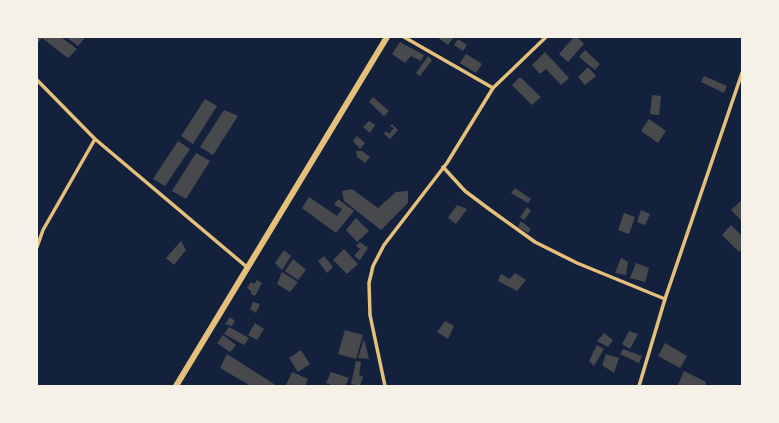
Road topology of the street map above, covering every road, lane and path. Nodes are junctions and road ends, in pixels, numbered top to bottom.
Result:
1 (387, 37) edge
2 (404, 37) edge
3 (546, 37) edge
4 (742, 72) edge
5 (37, 80) edge
6 (493, 88) junction
7 (95, 139) junction
8 (443, 167) junction
9 (37, 247) edge
10 (248, 268) junction
11 (665, 299) junction
12 (176, 386) edge
13 (385, 386) edge
14 (639, 386) edge

1 - 10 main road
2 - 6 street
3 - 6 street
4 - 11 street
5 - 7 street
6 - 8 street
7 - 9 street
7 - 10 street
8 - 11 street
8 - 13 street
10 - 12 main road
11 - 14 street

